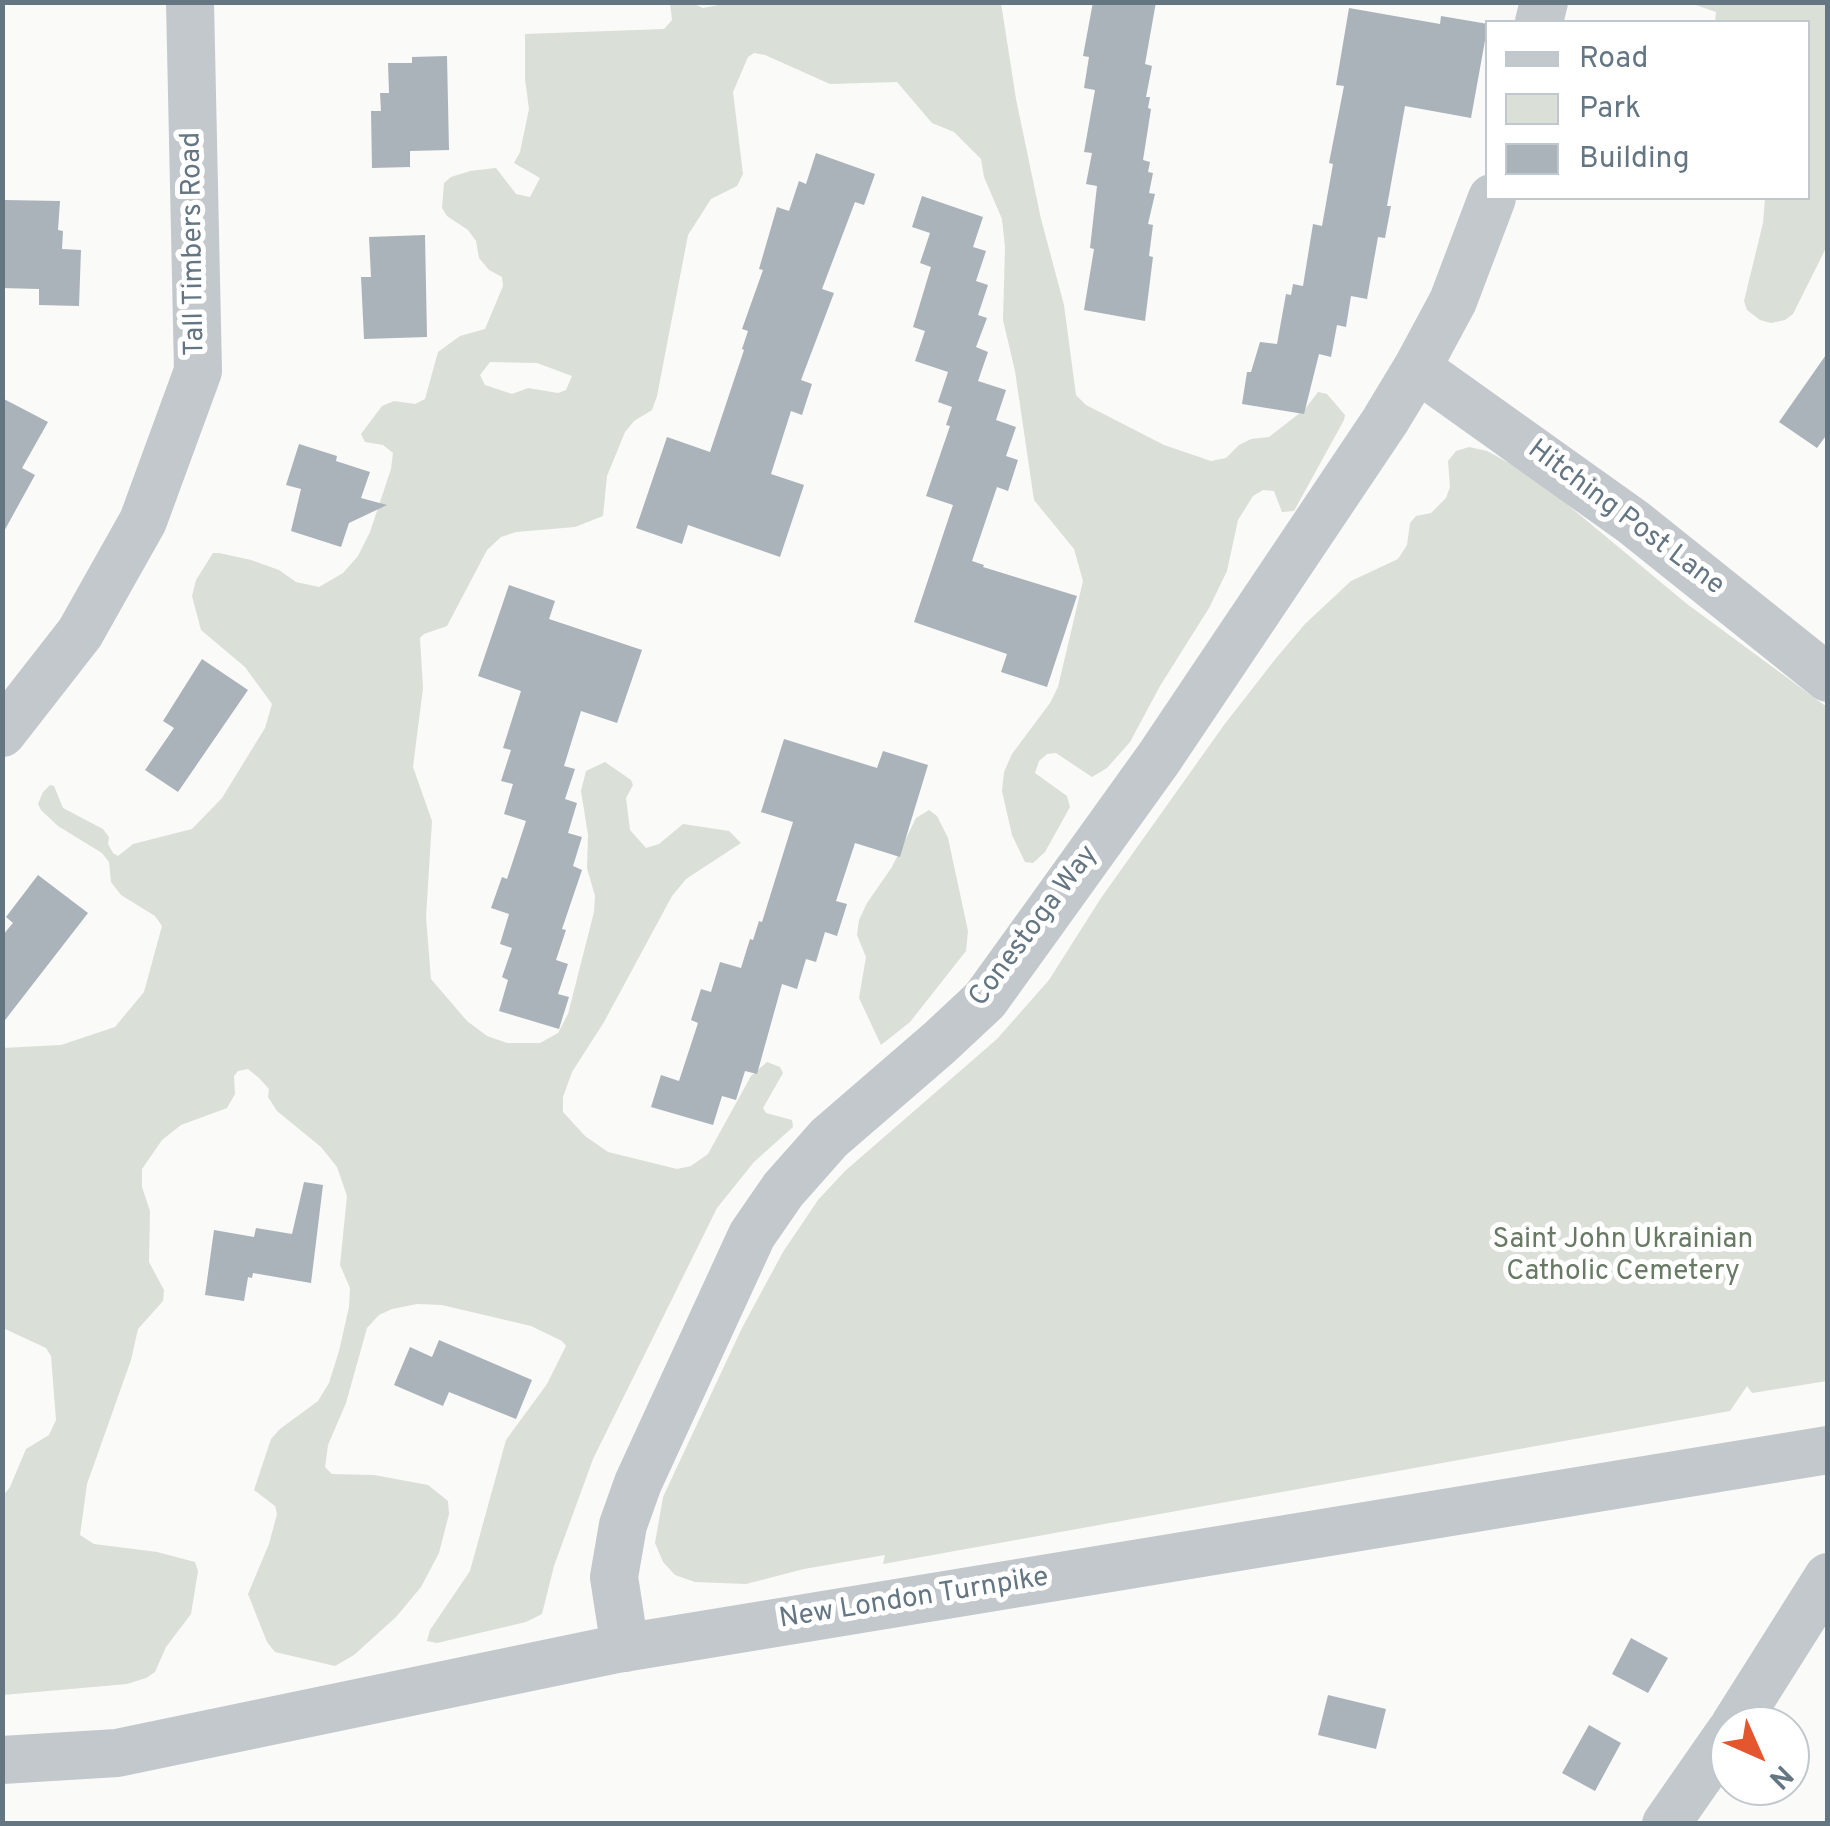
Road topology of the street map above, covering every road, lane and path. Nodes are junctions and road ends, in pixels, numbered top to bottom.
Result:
1 (190, 2) edge
2 (1491, 200) edge
3 (1418, 368) junction
4 (1828, 678) edge
5 (2, 733) edge
6 (1828, 1450) edge
7 (1828, 1577) edge
8 (624, 1648) junction
9 (1747, 1706) edge
10 (2, 1760) edge
11 (1710, 1761) edge
12 (1666, 1824) edge

1 - 5 street, Tall Timbers Road
2 - 3 street, Conestoga Way
3 - 4 street, Hitching Post Lane
3 - 8 street, Conestoga Way
6 - 8 street, New London Turnpike
7 - 9 street
8 - 10 street, New London Turnpike
11 - 12 street

